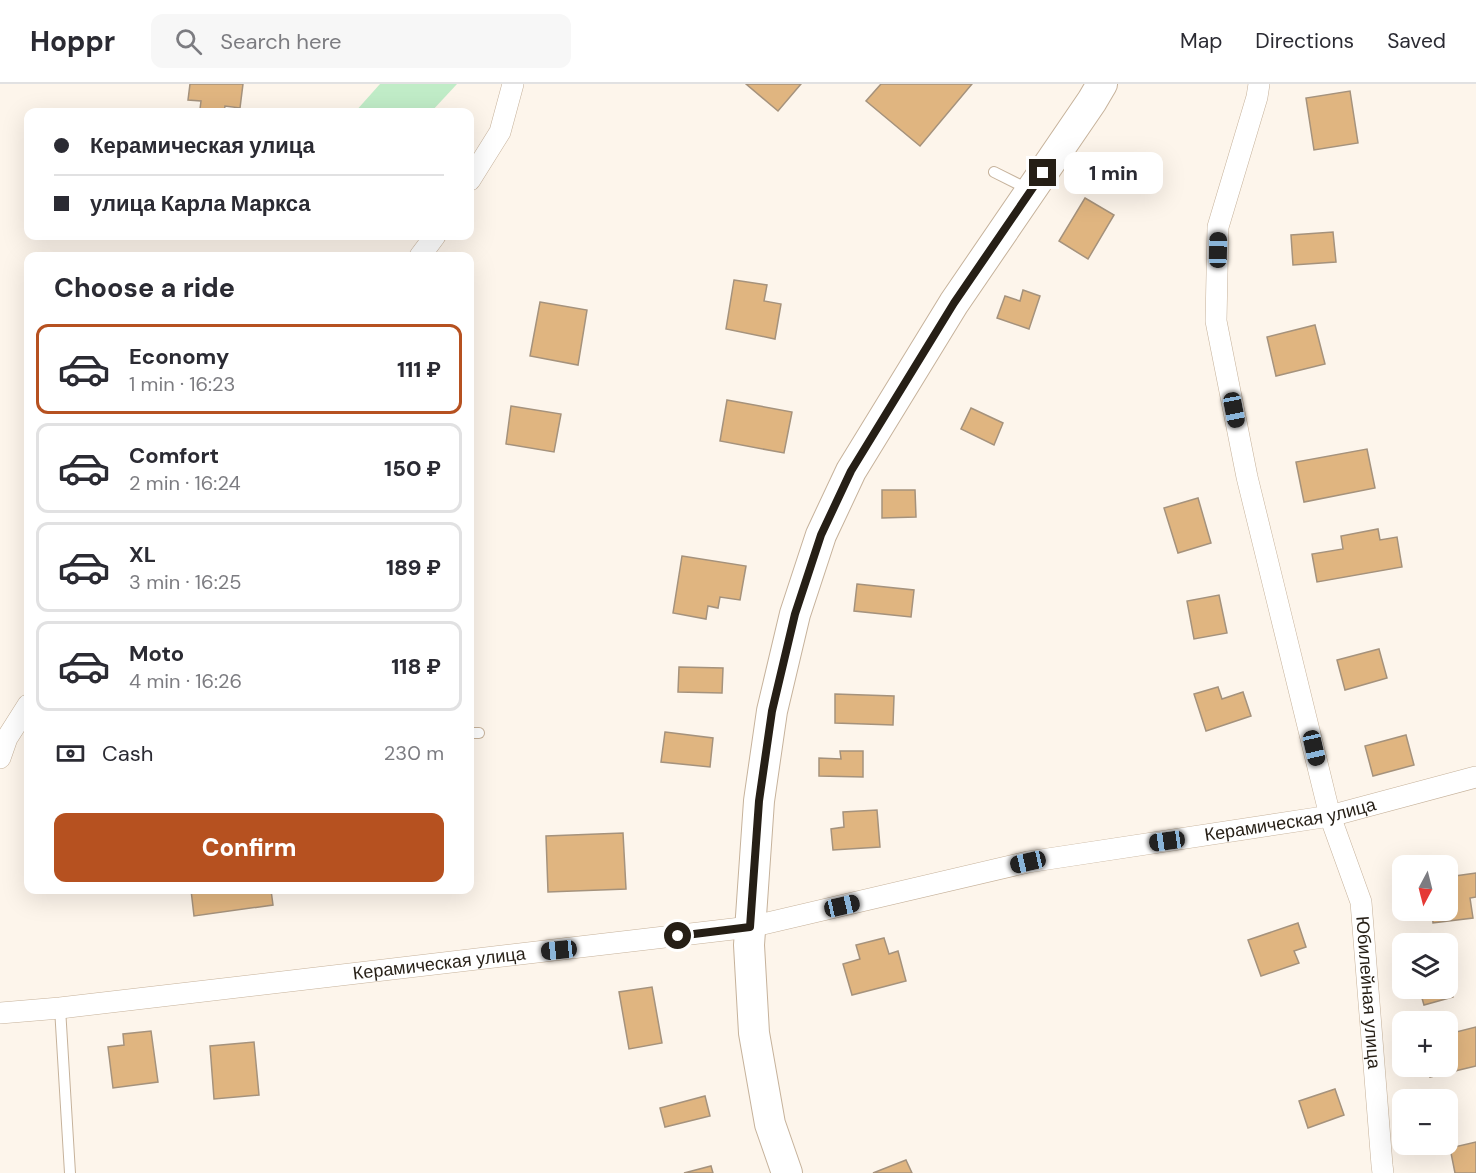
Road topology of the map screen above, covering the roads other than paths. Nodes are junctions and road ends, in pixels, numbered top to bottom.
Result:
1 (513, 84) edge
2 (1259, 84) edge
3 (1097, 93) edge
4 (994, 172) dead end
5 (474, 174) edge
6 (1030, 190) junction
7 (24, 711) edge
8 (0, 758) edge
9 (1476, 777) edge
10 (1330, 816) junction
11 (750, 927) junction
12 (60, 1008) junction
13 (0, 1013) edge
14 (70, 1173) edge
15 (787, 1173) edge
16 (1383, 1173) edge

1 - 5 street
2 - 10 street, Юбилейная улица
3 - 6 main road
4 - 6 lane
6 - 11 main road
7 - 8 street
9 - 10 street, Керамическая улица
10 - 11 street, Керамическая улица
10 - 16 street, Юбилейная улица
11 - 12 street, Керамическая улица
11 - 15 main road
12 - 13 street, Керамическая улица
12 - 14 lane

